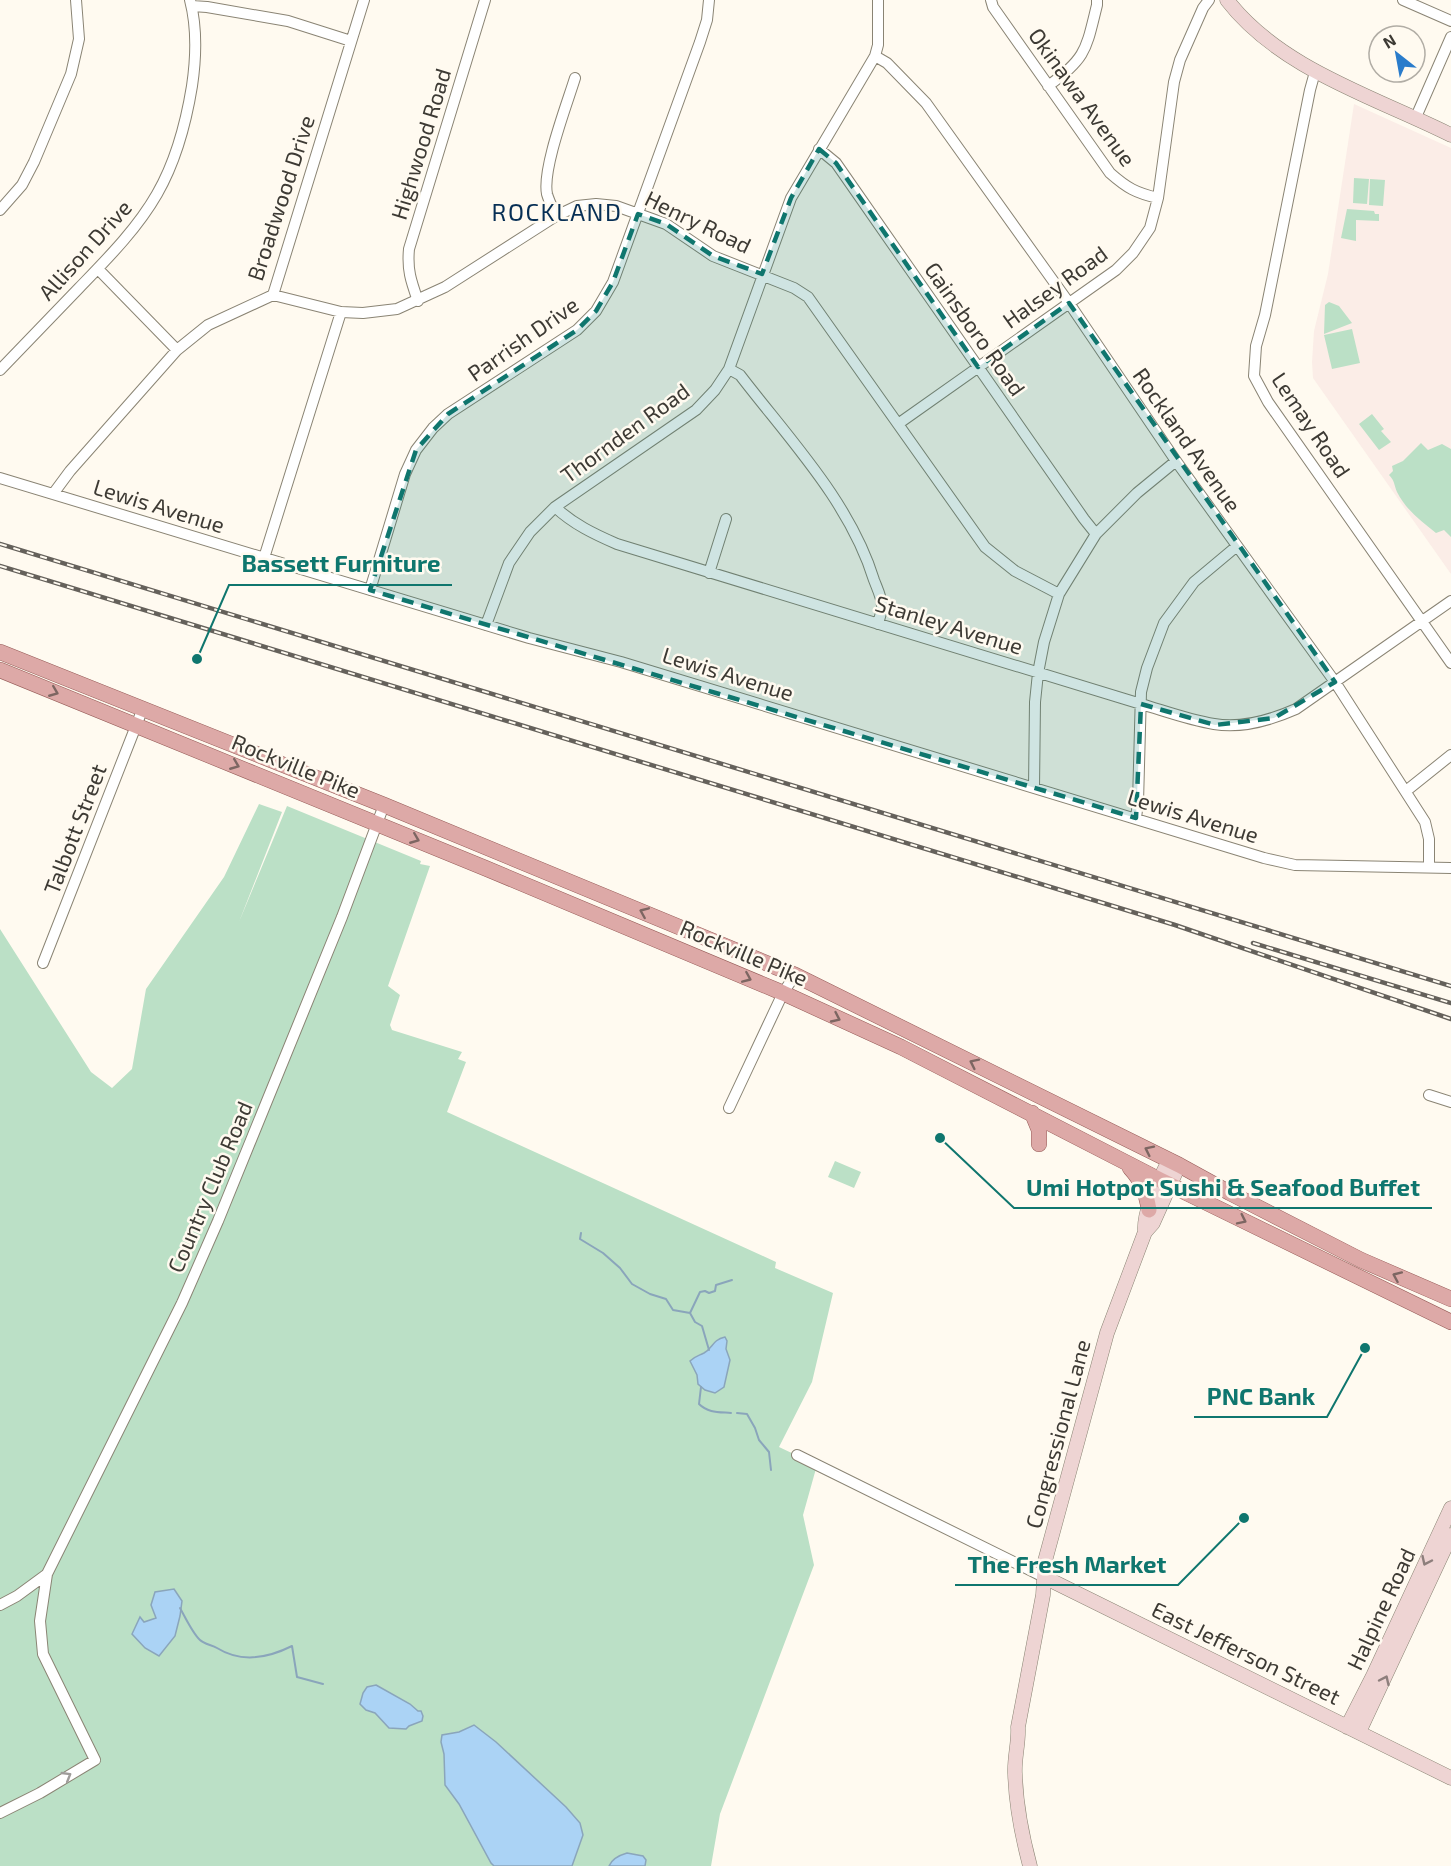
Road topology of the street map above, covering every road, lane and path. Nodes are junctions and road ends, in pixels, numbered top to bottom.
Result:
1 (76, 0) edge
2 (364, 0) edge
3 (485, 0) edge
4 (709, 0) edge
5 (878, 0) edge
6 (990, 0) edge
7 (1097, 0) edge
8 (1209, 0) edge
9 (1227, 0) edge
10 (1403, 0) edge
11 (191, 3) edge
12 (1451, 21) edge
13 (1451, 37) edge
14 (351, 41) junction
15 (875, 56) junction
16 (1315, 72) junction
17 (575, 78) dead end
18 (1048, 86) junction
19 (1416, 117) junction
20 (1451, 135) edge
21 (819, 149) junction
22 (1158, 198) junction
23 (0, 210) edge
24 (638, 214) junction
25 (556, 216) junction
26 (98, 269) junction
27 (762, 274) junction
28 (273, 294) junction
29 (418, 301) junction
30 (1069, 303) junction
31 (341, 312) junction
32 (177, 350) junction
33 (978, 367) junction
34 (729, 369) junction
35 (0, 370) edge
36 (898, 424) junction
37 (1176, 461) junction
38 (0, 478) edge
39 (52, 494) junction
40 (555, 507) junction
41 (726, 519) dead end
42 (1096, 534) junction
43 (1237, 546) junction
44 (264, 558) junction
45 (710, 573) junction
46 (370, 590) junction
47 (1059, 594) junction
48 (1451, 601) edge
49 (1423, 621) junction
50 (878, 624) junction
51 (486, 625) junction
52 (0, 652) edge
53 (1451, 663) edge
54 (0, 670) edge
55 (1038, 673) junction
56 (1335, 682) junction
57 (1141, 704) junction
58 (143, 708) junction
59 (136, 724) junction
60 (1451, 755) edge
61 (265, 759) junction
62 (258, 775) junction
63 (1034, 788) junction
64 (1406, 791) junction
65 (384, 806) junction
66 (1136, 818) junction
67 (378, 824) junction
68 (1429, 867) junction
69 (1451, 868) edge
70 (43, 963) dead end
71 (795, 975) junction
72 (783, 993) junction
73 (1429, 1095) dead end
74 (1451, 1102) edge
75 (729, 1108) dead end
76 (1032, 1113) junction
77 (1066, 1131) junction
78 (1124, 1161) junction
79 (1174, 1163) junction
80 (1165, 1182) junction
81 (1149, 1210) junction
82 (1145, 1232) junction
83 (1451, 1299) edge
84 (1451, 1322) edge
85 (797, 1455) dead end
86 (1451, 1508) edge
87 (1451, 1535) edge
88 (47, 1574) junction
89 (1044, 1576) junction
90 (0, 1605) edge
91 (1353, 1730) junction
92 (1451, 1778) edge
93 (0, 1813) edge
94 (1030, 1866) edge

1 - 23 street
2 - 14 street, Broadwood Drive
3 - 29 street, Highwood Road
4 - 24 street, Parrish Drive
5 - 15 street, Thornden Road
6 - 18 street, Okinawa Avenue
7 - 18 street
8 - 22 street, Halsey Road
9 - 16 street
10 - 12 street
11 - 14 street
11 - 26 street, Allison Drive
13 - 19 street
14 - 28 street, Broadwood Drive
15 - 21 street, Thornden Road
15 - 30 street, Rockland Avenue
16 - 19 street
16 - 49 street, Lemay Road
17 - 25 street
18 - 22 street, Okinawa Avenue
19 - 20 street
21 - 27 street, Thornden Road
21 - 33 street, Gainsboro Road
22 - 30 street, Halsey Road
24 - 25 street, Henry Road
24 - 27 street, Henry Road
24 - 46 street, Parrish Drive
25 - 29 street, Henry Road
26 - 32 street
26 - 35 street, Allison Drive
27 - 34 street, Thornden Road
27 - 36 street, Henry Road
28 - 31 street, Henry Road
28 - 32 street, Broadwood Drive
29 - 31 street, Henry Road
30 - 33 street, Halsey Road
30 - 37 street, Rockland Avenue
31 - 44 street
32 - 39 street, Broadwood Drive
33 - 36 street, Halsey Road
33 - 42 street, Gainsboro Road
34 - 40 street, Thornden Road
34 - 50 street
36 - 47 street, Henry Road
37 - 42 street
37 - 43 street, Rockland Avenue
38 - 39 street, Lewis Avenue
39 - 44 street, Lewis Avenue
40 - 45 street, Stanley Avenue
40 - 51 street, Thornden Road
41 - 45 street
42 - 47 street
43 - 56 street, Rockland Avenue
43 - 57 street
44 - 46 street, Lewis Avenue
45 - 50 street, Stanley Avenue
46 - 51 street, Lewis Avenue
47 - 55 street
48 - 49 street, Stanley Avenue
49 - 53 street, Lemay Road
49 - 56 street, Stanley Avenue
50 - 55 street, Stanley Avenue
51 - 63 street, Lewis Avenue
52 - 58 main road, Rockville Pike
54 -> 59 main road, Rockville Pike
55 - 57 street, Stanley Avenue
55 - 63 street
56 - 57 street, Stanley Avenue
56 - 64 street, Rockland Avenue
57 - 66 street
58 - 59 street, Talbott Street
58 - 61 main road, Rockville Pike
59 -> 62 main road, Rockville Pike
59 - 70 street, Talbott Street
60 - 64 street
61 - 62 main road
61 - 65 main road, Rockville Pike
62 - 67 main road, Rockville Pike
63 - 66 street, Lewis Avenue
64 - 68 street, Rockland Avenue
65 - 67 street, Country Club Road
71 -> 65 main road, Rockville Pike
66 - 68 street, Lewis Avenue
67 -> 72 main road, Rockville Pike
67 - 88 street, Country Club Road
68 - 69 street, Lewis Avenue
71 - 72 street
79 -> 71 main road, Rockville Pike
72 - 75 street
72 -> 76 main road, Rockville Pike
73 - 74 street
76 - 77 main road, Rockville Pike
76 - 77 main road
77 - 78 main road, Rockville Pike
78 - 80 main road, Rockville Pike
78 - 81 main road
79 - 80 street, Congressional Lane
83 -> 79 main road, Rockville Pike
80 - 81 street, Congressional Lane
80 - 82 street, Congressional Lane
80 -> 84 main road, Rockville Pike
81 - 82 street, Congressional Lane
82 - 89 street, Congressional Lane
85 - 89 street, East Jefferson Street
86 -> 91 street, Halpine Road
91 -> 87 street, Halpine Road
88 - 90 street, Country Club Road
93 -> 88 street, Country Club Road
89 - 91 street, East Jefferson Street
89 - 94 street, Congressional Lane
91 - 92 street, East Jefferson Street

